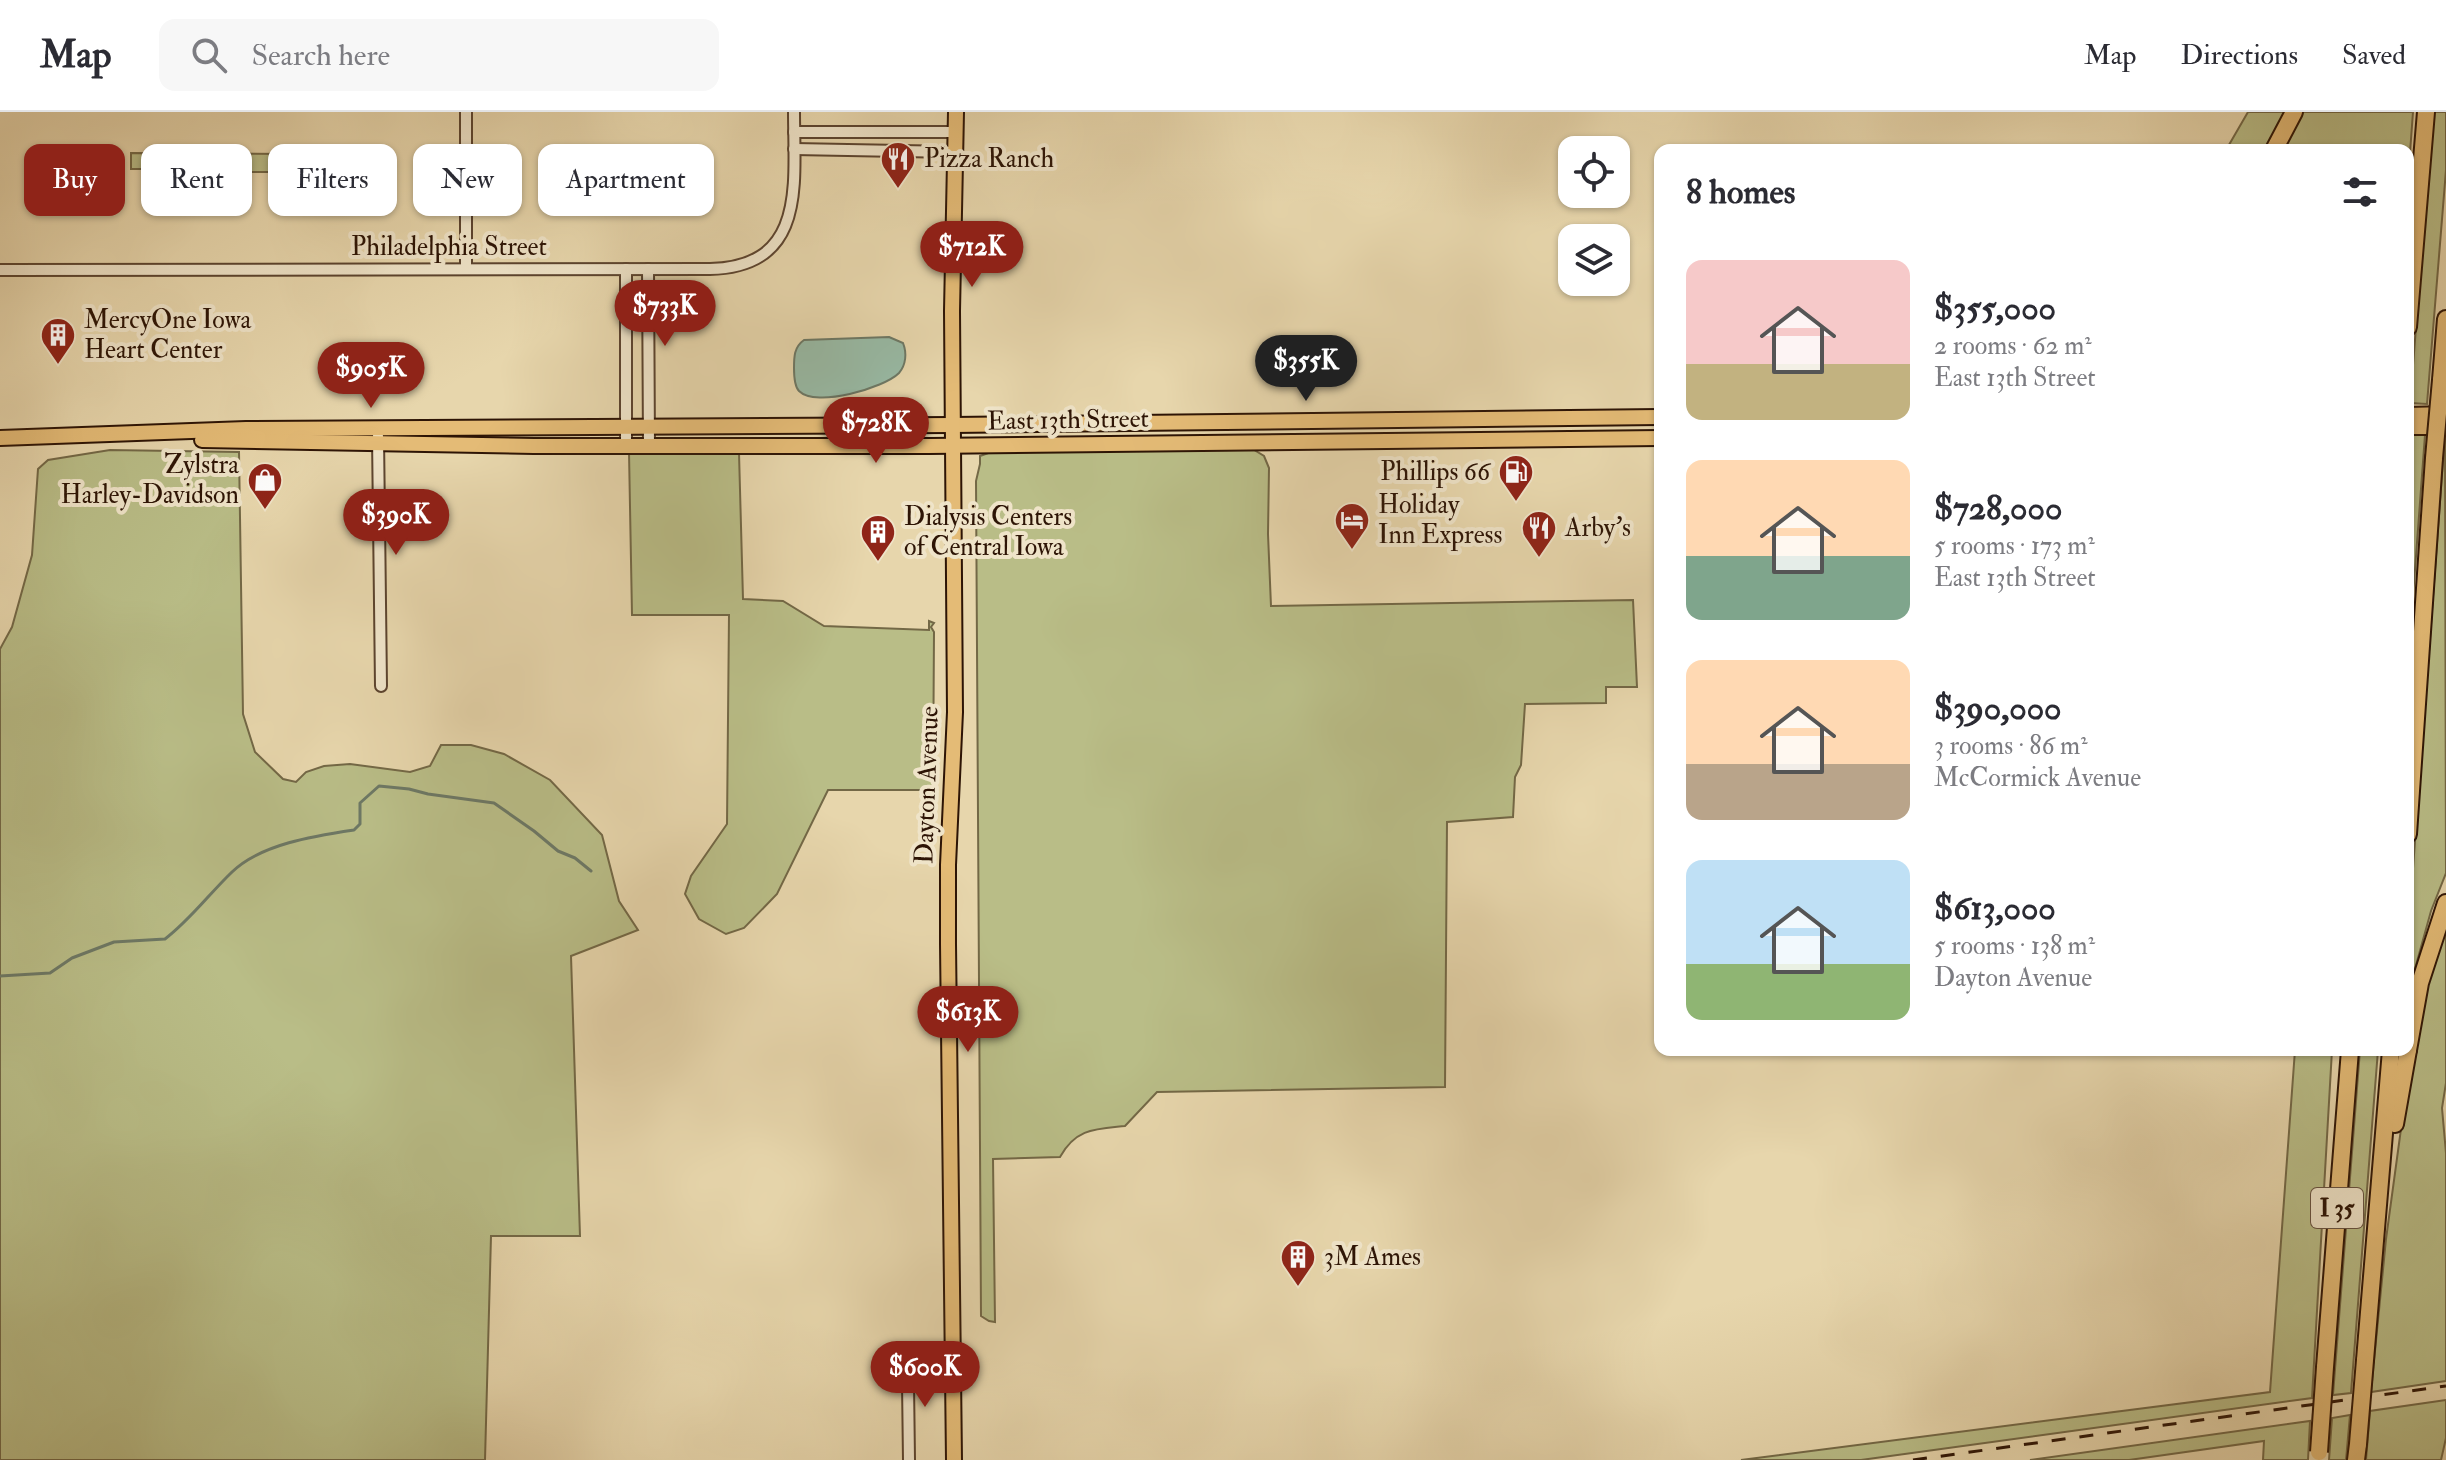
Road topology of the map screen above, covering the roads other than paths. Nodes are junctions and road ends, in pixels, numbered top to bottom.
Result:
1 (466, 112) edge
2 (794, 112) edge
3 (956, 112) edge
4 (2294, 112) edge
5 (2426, 112) edge
6 (794, 132) junction
7 (955, 132) junction
8 (2277, 144) edge
9 (794, 149) junction
10 (955, 152) junction
11 (2414, 255) edge
12 (466, 268) junction
13 (626, 269) junction
14 (648, 269) junction
15 (0, 270) edge
16 (2446, 319) edge
17 (2446, 414) edge
18 (2414, 415) edge
19 (1654, 417) edge
20 (953, 425) junction
21 (626, 427) junction
22 (649, 427) junction
23 (2414, 427) edge
24 (2446, 427) edge
25 (378, 436) junction
26 (0, 438) edge
27 (1654, 438) edge
28 (953, 445) junction
29 (626, 446) junction
30 (649, 446) junction
31 (381, 686) dead end
32 (2414, 747) edge
33 (2446, 903) edge
34 (2414, 1016) edge
35 (2342, 1056) edge
36 (2349, 1056) edge
37 (2391, 1056) edge
38 (2407, 1056) edge
39 (2339, 1178) junction
40 (2379, 1208) junction
41 (952, 1368) junction
42 (2357, 1452) edge
43 (2319, 1456) edge
44 (909, 1460) edge
45 (954, 1460) edge

1 - 12 street
2 - 6 street, Philadelphia Street
3 - 7 main road, Dayton Avenue
4 - 8 highway
5 - 11 highway
6 - 7 street
6 - 9 street, Philadelphia Street
7 - 10 main road, Dayton Avenue
9 - 10 street
9 - 14 street, Philadelphia Street
10 - 20 main road, Dayton Avenue
12 - 13 street, Philadelphia Street
12 - 15 street, Philadelphia Street
13 - 14 street, Philadelphia Street
13 - 21 street
14 - 22 street
16 - 32 highway, bridge
17 - 18 main road
19 - 20 main road, East 13th Street
20 - 22 main road, East 13th Street
20 - 28 main road, Dayton Avenue
21 - 22 main road, East 13th Street
21 - 25 main road, East 13th Street
21 - 29 street
22 - 30 street
23 - 24 main road
25 - 26 main road, East 13th Street
25 - 29 main road, East 13th Street
25 - 31 street
27 - 28 main road, East 13th Street
28 - 30 main road, East 13th Street
28 - 41 main road, Dayton Avenue
29 - 30 main road, East 13th Street
33 - 34 highway
35 - 39 highway
36 - 39 highway, I 35
37 - 40 highway, I 35
38 - 40 highway
39 - 43 highway, I 35, bridge
40 - 42 highway, I 35, bridge
41 - 44 street
41 - 45 main road, Dayton Avenue

